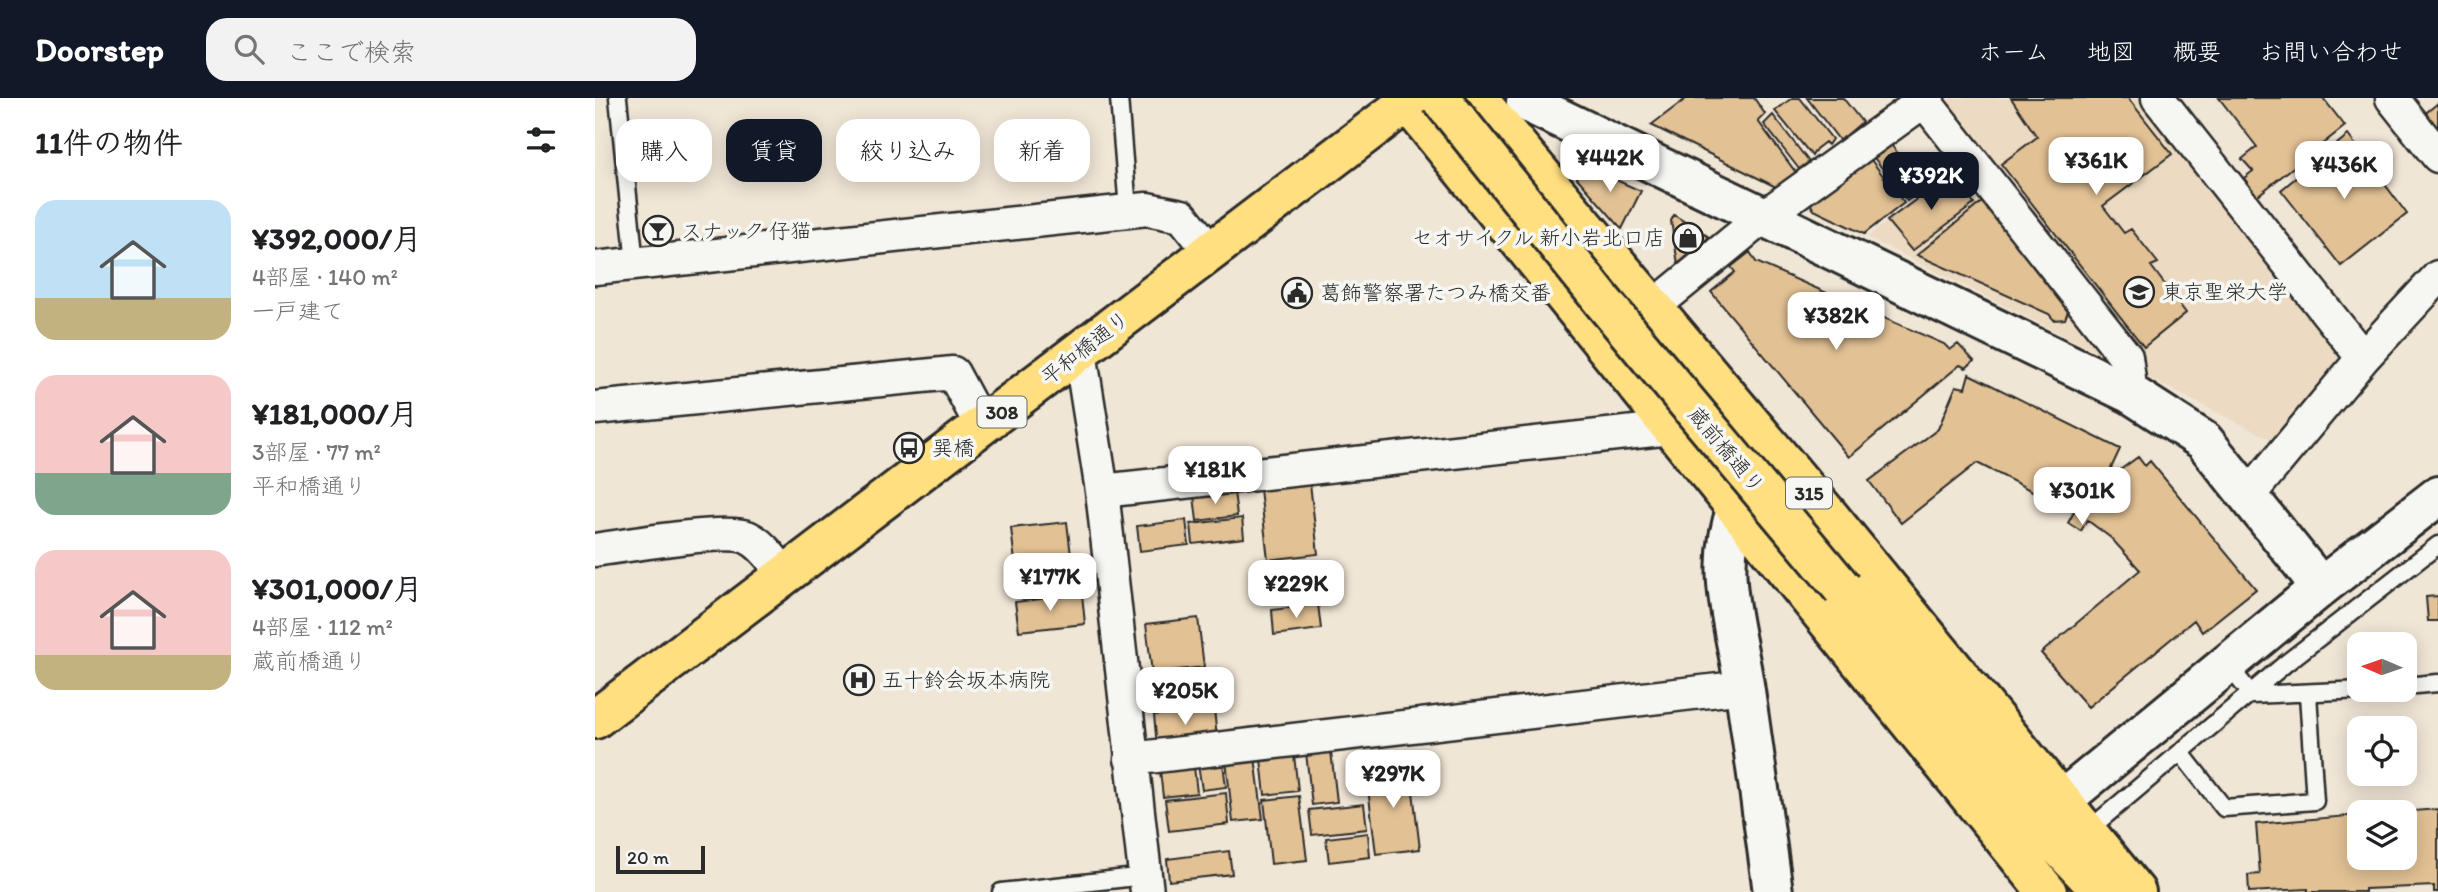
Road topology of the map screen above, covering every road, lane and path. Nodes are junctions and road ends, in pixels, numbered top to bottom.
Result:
1 (618, 98) edge
2 (1119, 98) edge
3 (1477, 98) edge
4 (2158, 98) edge
5 (2392, 98) edge
6 (1416, 99) edge
7 (1925, 99) edge
8 (1526, 102) dead end
9 (2438, 156) edge
10 (1128, 210) junction
11 (1763, 217) junction
12 (1209, 251) junction
13 (635, 264) junction
14 (595, 268) edge
15 (2438, 277) edge
16 (1652, 308) junction
17 (1080, 352) junction
18 (2363, 358) junction
19 (2131, 394) junction
20 (595, 408) edge
21 (982, 427) junction
22 (1671, 428) junction
23 (1101, 491) junction
24 (2248, 496) junction
25 (2438, 496) edge
26 (1737, 508) junction
27 (2438, 545) edge
28 (595, 550) edge
29 (785, 575) junction
30 (2321, 587) junction
31 (2227, 664) junction
32 (2438, 683) edge
33 (2417, 685) edge
34 (1744, 687) junction
35 (2347, 691) edge
36 (2308, 694) junction
37 (2252, 695) junction
38 (595, 719) edge
39 (2181, 754) junction
40 (1131, 760) junction
41 (2053, 816) junction
42 (2087, 832) junction
43 (1146, 884) edge
44 (1001, 892) edge
45 (1773, 892) edge
46 (2047, 892) edge
47 (2085, 892) edge
48 (2102, 892) edge
49 (2136, 892) edge

1 - 13 lane
2 - 10 lane
3 - 16 main road, 315
4 - 18 street
5 - 9 street
6 - 12 main road, 平和橋通り / 308
6 - 22 main road
6 - 41 main road, 蔵前橋通り / 315, bridge
7 - 11 street
7 - 19 street
8 - 11 street
10 - 12 street
10 - 13 street
11 - 16 street
11 - 19 street
12 - 17 main road, 平和橋通り / 308
13 - 14 street
15 - 18 street
16 - 41 main road, 315
17 - 21 main road, 平和橋通り / 308
17 - 23 street
18 - 24 street
19 - 24 street
20 - 21 street
21 - 29 main road, 平和橋通り / 308
22 - 23 street
22 - 26 main road
23 - 40 street
24 - 30 street
25 - 30 street
26 - 34 street
26 - 46 main road
27 - 37 lane
28 - 29 street
29 - 38 main road, 平和橋通り / 308
30 - 31 street
31 - 37 lane
31 - 41 street
32 - 33 lane
34 - 40 street
34 - 45 street
35 - 36 lane
36 - 37 lane
36 - 39 lane
37 - 39 lane
39 - 42 lane
40 - 43 street
41 - 42 main road, 315
41 - 47 main road, 蔵前橋通り / 315
41 - 48 main road, 蔵前橋通り / 315
42 - 49 main road, 315
43 - 44 lane

